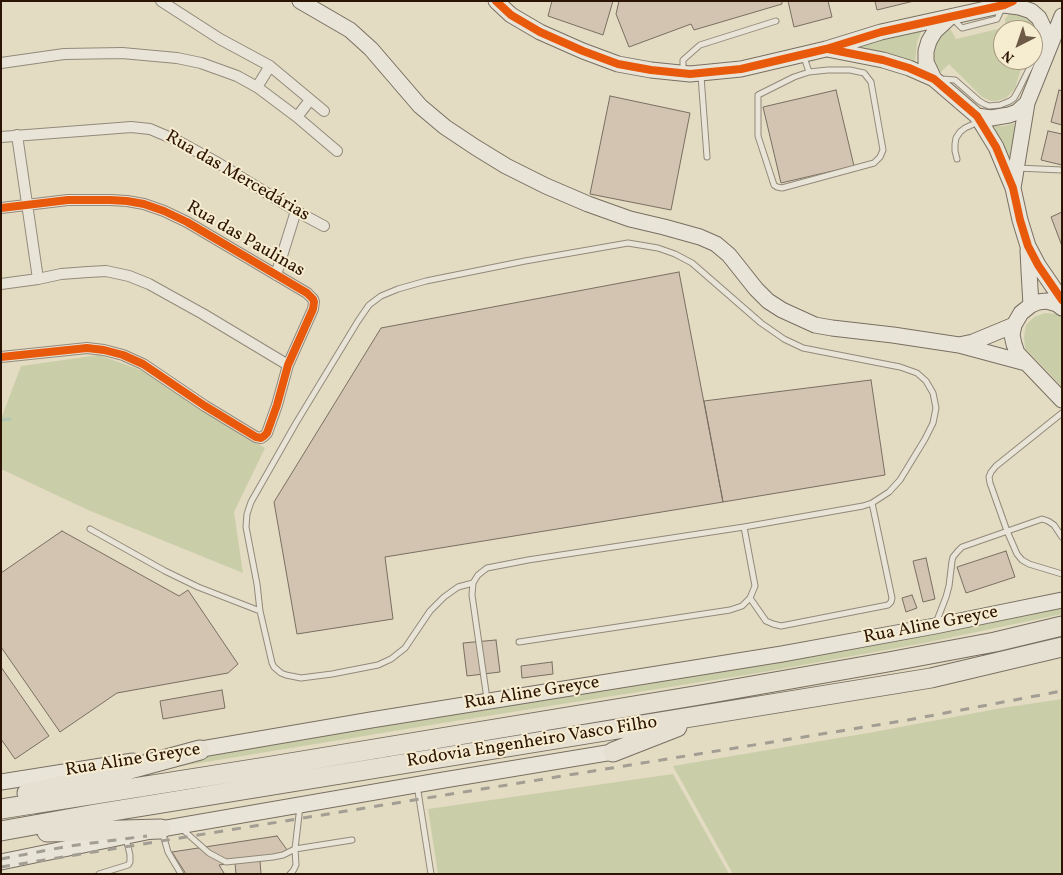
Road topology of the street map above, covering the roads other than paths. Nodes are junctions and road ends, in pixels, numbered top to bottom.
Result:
1 (160, 1) edge
2 (300, 1) edge
3 (496, 1) edge
4 (1008, 3) edge
5 (1062, 16) edge
6 (951, 17) junction
7 (776, 21) dead end
8 (826, 49) junction
9 (1048, 50) junction
10 (803, 54) junction
11 (1, 63) edge
12 (270, 66) junction
13 (809, 72) junction
14 (683, 73) junction
15 (701, 73) junction
16 (934, 79) junction
17 (257, 87) junction
18 (310, 100) junction
19 (1027, 103) junction
20 (324, 111) dead end
21 (297, 117) junction
22 (979, 119) junction
23 (17, 135) junction
24 (1, 137) edge
25 (337, 152) dead end
26 (707, 157) dead end
27 (957, 159) dead end
28 (1017, 168) junction
29 (1062, 170) edge
30 (1014, 188) junction
31 (27, 204) junction
32 (1, 208) edge
33 (296, 211) junction
34 (324, 226) dead end
35 (1028, 246) junction
36 (276, 275) junction
37 (38, 279) junction
38 (1, 284) edge
39 (1062, 300) edge
40 (1031, 305) junction
41 (1062, 308) edge
42 (1014, 325) junction
43 (959, 345) junction
44 (1, 357) edge
45 (1026, 363) junction
46 (288, 365) junction
47 (1062, 400) edge
48 (1062, 413) edge
49 (872, 503) junction
50 (744, 527) junction
51 (90, 529) dead end
52 (1007, 531) junction
53 (1062, 537) edge
54 (1062, 574) edge
55 (473, 583) junction
56 (750, 598) junction
57 (1062, 600) edge
58 (260, 611) junction
59 (935, 626) junction
60 (1062, 626) edge
61 (519, 642) dead end
62 (1062, 647) edge
63 (487, 702) junction
64 (722, 713) junction
65 (200, 750) junction
66 (613, 752) joint
67 (1, 782) edge
68 (417, 785) junction
69 (1, 799) edge
70 (300, 806) junction
71 (1, 809) edge
72 (170, 828) junction
73 (1, 832) edge
74 (126, 837) junction
75 (352, 840) dead end
76 (295, 848) junction
77 (1, 862) edge
78 (99, 874) edge
79 (181, 874) edge
80 (290, 874) edge
81 (431, 874) edge

1 - 12 street
2 - 43 main road
3 - 14 main road
4 - 6 main road
4 - 9 main road
5 - 9 main road
6 - 8 main road
6 - 16 main road
7 - 14 lane
8 - 10 main road
8 - 16 main road
9 - 16 lane
9 - 19 main road
10 - 13 lane
10 - 15 main road
11 - 17 street
12 - 17 street
12 - 18 street
13 - 13 lane
14 - 15 main road
15 - 26 lane
16 - 22 main road
17 - 21 street
18 - 20 street
18 - 21 street
19 - 22 main road
19 - 28 main road
21 - 25 street
22 - 27 lane
22 - 30 main road
23 - 24 street, Rua das Mercedárias
23 - 31 street
23 - 33 street, Rua das Mercedárias
28 - 29 lane
28 - 30 main road
30 - 35 main road
31 - 32 street, Rua das Paulinas
31 - 36 street, Rua das Paulinas
31 - 37 street
33 - 34 street, Rua das Mercedárias
33 - 36 street
35 - 39 main road
35 - 40 main road
36 - 46 street, Rua das Paulinas
37 - 38 street
37 - 46 street
40 - 41 main road
40 - 42 main road
42 - 43 main road
42 - 45 main road
43 - 45 main road
44 - 46 street
45 - 47 main road
48 - 52 lane
49 - 50 lane
49 - 56 lane
49 - 58 lane
50 - 55 lane
50 - 56 lane
51 - 58 lane
52 - 53 lane
52 - 54 lane
52 - 59 lane
55 - 58 lane
55 - 63 lane
56 - 61 lane
57 - 59 main road, Rua Aline Greyce
59 - 63 main road, Rua Aline Greyce
60 - 71 highway, Rodovia Engenheiro Vasco Filho
62 - 64 highway, Rodovia Engenheiro Vasco Filho
63 - 65 main road, Rua Aline Greyce
64 - 66 highway
64 - 73 highway, Rodovia Engenheiro Vasco Filho
65 - 67 main road, Rua Aline Greyce
65 - 69 highway
66 - 68 main road
68 - 70 main road
68 - 81 lane
70 - 72 main road
70 - 76 lane
72 - 73 highway
72 - 74 main road
72 - 76 lane
72 - 79 lane
74 - 77 main road
74 - 78 lane
75 - 76 lane
76 - 80 lane

